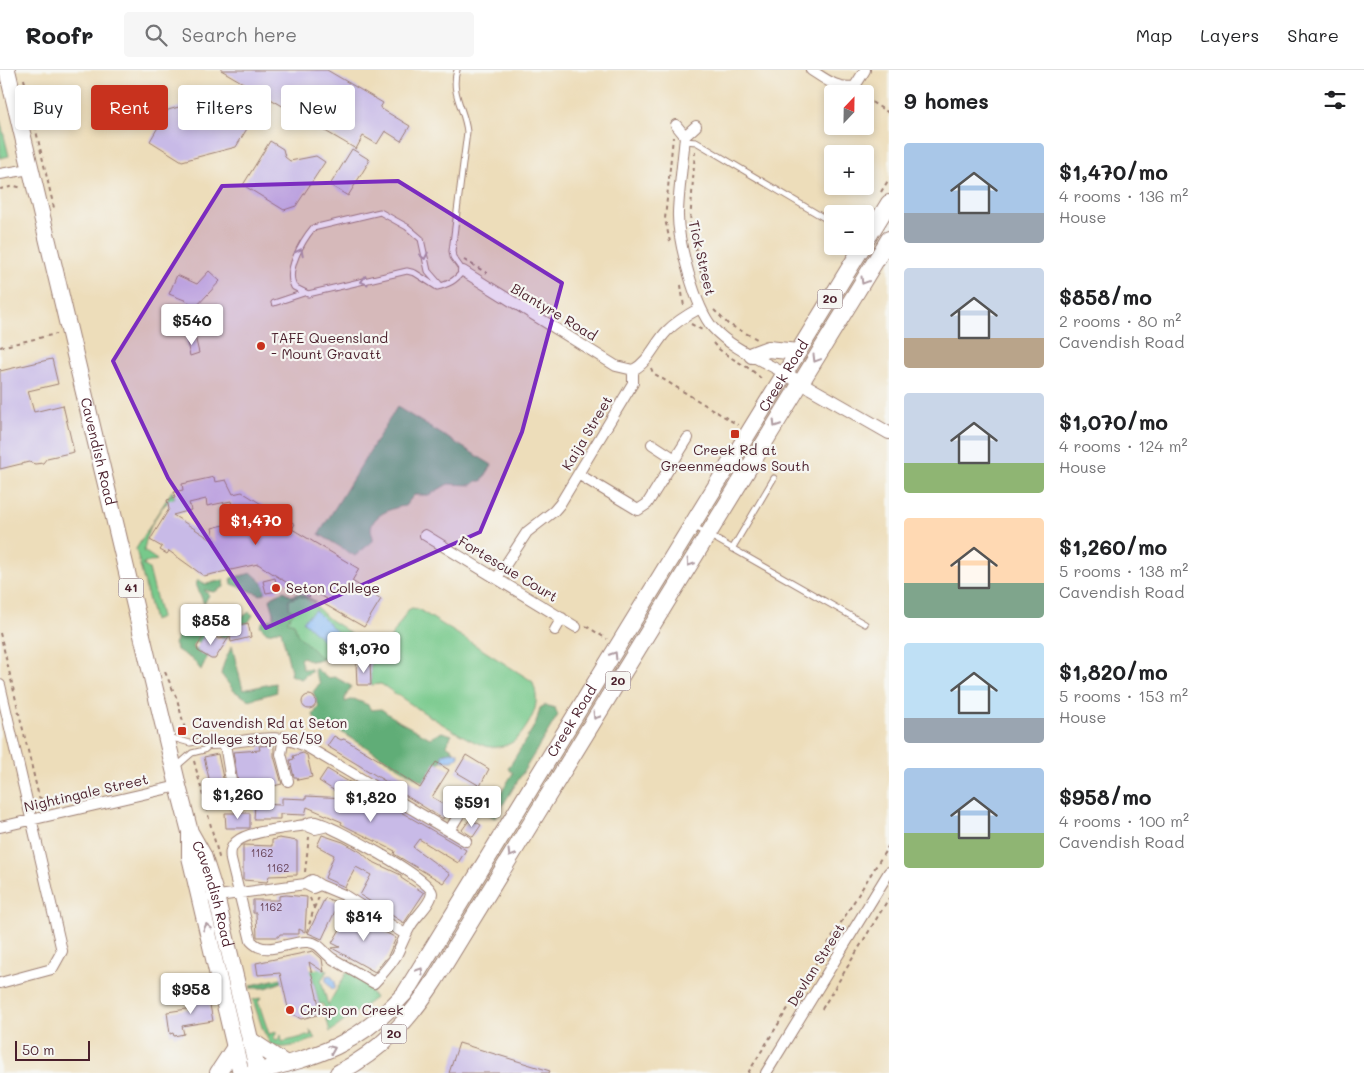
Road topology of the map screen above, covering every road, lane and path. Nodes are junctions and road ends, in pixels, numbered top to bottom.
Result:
1 (7, 70) edge
2 (21, 70) edge
3 (457, 70) edge
4 (811, 70) edge
5 (865, 70) edge
6 (874, 104) edge
7 (889, 113) edge
8 (696, 126) dead end
9 (675, 130) joint
10 (685, 139) junction
11 (696, 142) junction
12 (30, 169) junction
13 (0, 174) edge
14 (22, 188) dead end
15 (0, 189) edge
16 (889, 203) edge
17 (55, 209) dead end
18 (824, 218) edge
19 (874, 227) edge
20 (889, 239) edge
21 (671, 246) dead end
22 (857, 255) edge
23 (463, 271) junction
24 (680, 283) dead end
25 (441, 286) junction
26 (304, 293) junction
27 (706, 293) dead end
28 (274, 303) dead end
29 (685, 307) dead end
30 (712, 307) dead end
31 (700, 308) junction
32 (683, 326) dead end
33 (704, 332) dead end
34 (58, 333) dead end
35 (710, 339) dead end
36 (0, 347) edge
37 (755, 347) junction
38 (798, 352) junction
39 (648, 365) dead end
40 (633, 370) junction
41 (784, 374) junction
42 (762, 380) dead end
43 (801, 383) junction
44 (739, 425) dead end
45 (889, 433) edge
46 (688, 438) dead end
47 (652, 444) dead end
48 (675, 459) junction
49 (578, 474) junction
50 (774, 478) dead end
51 (692, 526) junction
52 (425, 535) dead end
53 (708, 535) junction
54 (732, 548) junction
55 (496, 578) junction
56 (562, 618) junction
57 (865, 624) dead end
58 (576, 628) joint
59 (555, 630) dead end
60 (0, 633) edge
61 (608, 639) dead end
62 (164, 670) dead end
63 (0, 685) edge
64 (166, 736) junction
65 (284, 738) junction
66 (190, 744) junction
67 (211, 744) junction
68 (225, 744) junction
69 (192, 753) junction
70 (174, 769) junction
71 (288, 781) dead end
72 (178, 786) junction
73 (233, 793) dead end
74 (54, 806) dead end
75 (460, 813) dead end
76 (32, 820) junction
77 (0, 827) edge
78 (450, 831) junction
79 (466, 841) dead end
80 (889, 844) edge
81 (221, 868) dead end
82 (889, 872) edge
83 (239, 893) junction
84 (208, 897) junction
85 (889, 898) edge
86 (405, 934) junction
87 (0, 983) edge
88 (822, 1009) dead end
89 (242, 1044) junction
90 (286, 1064) junction
91 (256, 1072) edge
92 (218, 1073) edge
93 (241, 1073) edge
94 (338, 1073) edge
95 (748, 1073) edge
96 (766, 1073) edge

1 - 12 main road, Cavendish Road / 41
2 - 17 path
3 - 23 lane
4 - 5 street
6 - 7 path
8 - 10 street
9 - 10 street
9 - 21 path
10 - 11 lane
10 - 31 street, Tick Street
11 - 18 lane
11 - 27 path
12 - 13 street
12 - 64 main road, Cavendish Road / 41
14 - 15 path
16 - 19 main road
20 -> 43 main road, Creek Road / 20
22 - 38 main road, Creek Road / 20
23 - 25 lane
23 - 40 street, Blantyre Road
24 - 29 path
25 -> 26 lane
26 -> 25 lane
26 - 28 lane
30 - 37 path
31 - 37 street, Tick Street
31 - 40 street
32 - 33 path
34 - 36 path
35 - 42 path
37 - 38 main road
37 - 41 street, Tick Street
38 - 41 main road, Creek Road / 20
39 - 44 path
40 - 49 street, Kaija Street
41 - 43 street
41 - 51 main road, Creek Road / 20
43 - 45 street
43 -> 53 main road, Creek Road / 20
46 - 48 street
47 - 48 street
48 - 49 street
49 - 55 street, Kaija Street
50 - 54 lane
51 - 53 lane
90 -> 51 main road, Creek Road / 20
52 - 55 street, Fortescue Court
53 - 54 lane
53 -> 94 main road, Creek Road / 20
54 - 57 lane
55 - 56 street, Fortescue Court
56 - 58 street, Fortescue Court
56 - 59 street
58 - 61 path
60 - 74 path
62 - 66 path
63 - 76 street
64 - 66 lane
64 - 70 main road, Cavendish Road / 41
65 - 68 street
65 - 71 street
65 - 78 street
66 - 67 lane
67 - 68 street
67 - 69 lane
68 - 73 street
69 - 70 lane
69 - 81 path
70 - 72 main road, Cavendish Road / 41
72 - 76 street, Nightingale Street
72 - 84 main road, Cavendish Road / 41
75 - 78 street
76 - 77 street, Nightingale Street
76 - 87 street
78 - 79 street
80 - 95 path
82 - 96 street, Devlan Street
83 - 84 street
83 - 86 street
83 - 86 street
83 - 86 street
84 - 89 main road, Cavendish Road / 41
85 - 88 path
89 - 90 main road
89 - 91 main road, Cavendish Road / 41
89 - 92 main road
89 - 93 main road, Cavendish Road / 41
90 - 91 main road, Creek Road / 20

